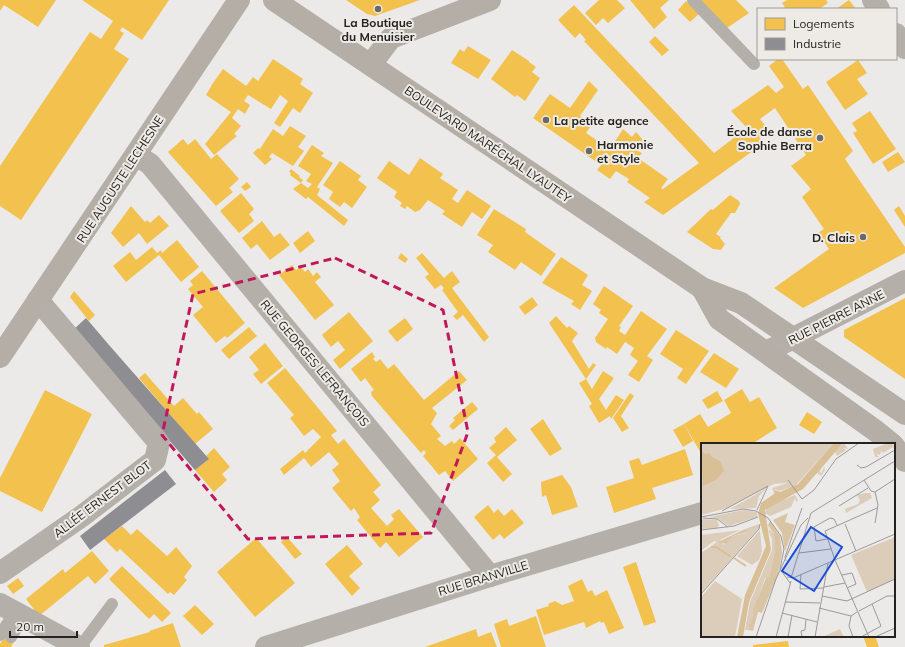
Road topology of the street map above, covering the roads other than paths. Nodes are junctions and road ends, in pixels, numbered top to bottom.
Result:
1 (239, 0) edge
2 (274, 0) edge
3 (490, 0) edge
4 (693, 0) edge
5 (897, 36) edge
6 (905, 48) edge
7 (371, 64) junction
8 (754, 64) dead end
9 (136, 154) junction
10 (905, 281) edge
11 (702, 288) junction
12 (38, 300) junction
13 (794, 339) junction
14 (766, 352) junction
15 (0, 357) edge
16 (905, 414) edge
17 (888, 443) edge
18 (701, 513) edge
19 (0, 573) edge
20 (490, 576) junction
21 (112, 604) dead end
22 (13, 611) edge
23 (6, 636) edge
24 (80, 647) edge
25 (266, 647) edge

1 - 9 main road, RUE AUGUSTE LECHESNE
2 - 7 main road, BOULEVARD MARÉCHAL LYAUTEY
3 - 7 main road
4 - 8 lane
5 - 6 street
7 - 11 main road, BOULEVARD MARÉCHAL LYAUTEY
9 - 12 main road, RUE AUGUSTE LECHESNE
9 - 20 street, RUE GEORGES LEFRANÇOIS
10 - 13 street, RUE PIERRE ANNE
11 - 13 main road, BOULEVARD MARÉCHAL LYAUTEY
11 - 14 main road, BOULEVARD MARÉCHAL LYAUTEY
12 - 15 main road, RUE AUGUSTE LECHESNE
12 - 19 street, ALLÉE ERNEST BLOT
13 - 14 street, RUE PIERRE ANNE
13 - 16 main road, BOULEVARD MARÉCHAL LYAUTEY
14 - 17 main road, BOULEVARD MARÉCHAL LYAUTEY
18 - 20 street, RUE BRANVILLE
20 - 25 street, RUE BRANVILLE
21 - 24 lane
22 - 23 lane
22 - 24 street

